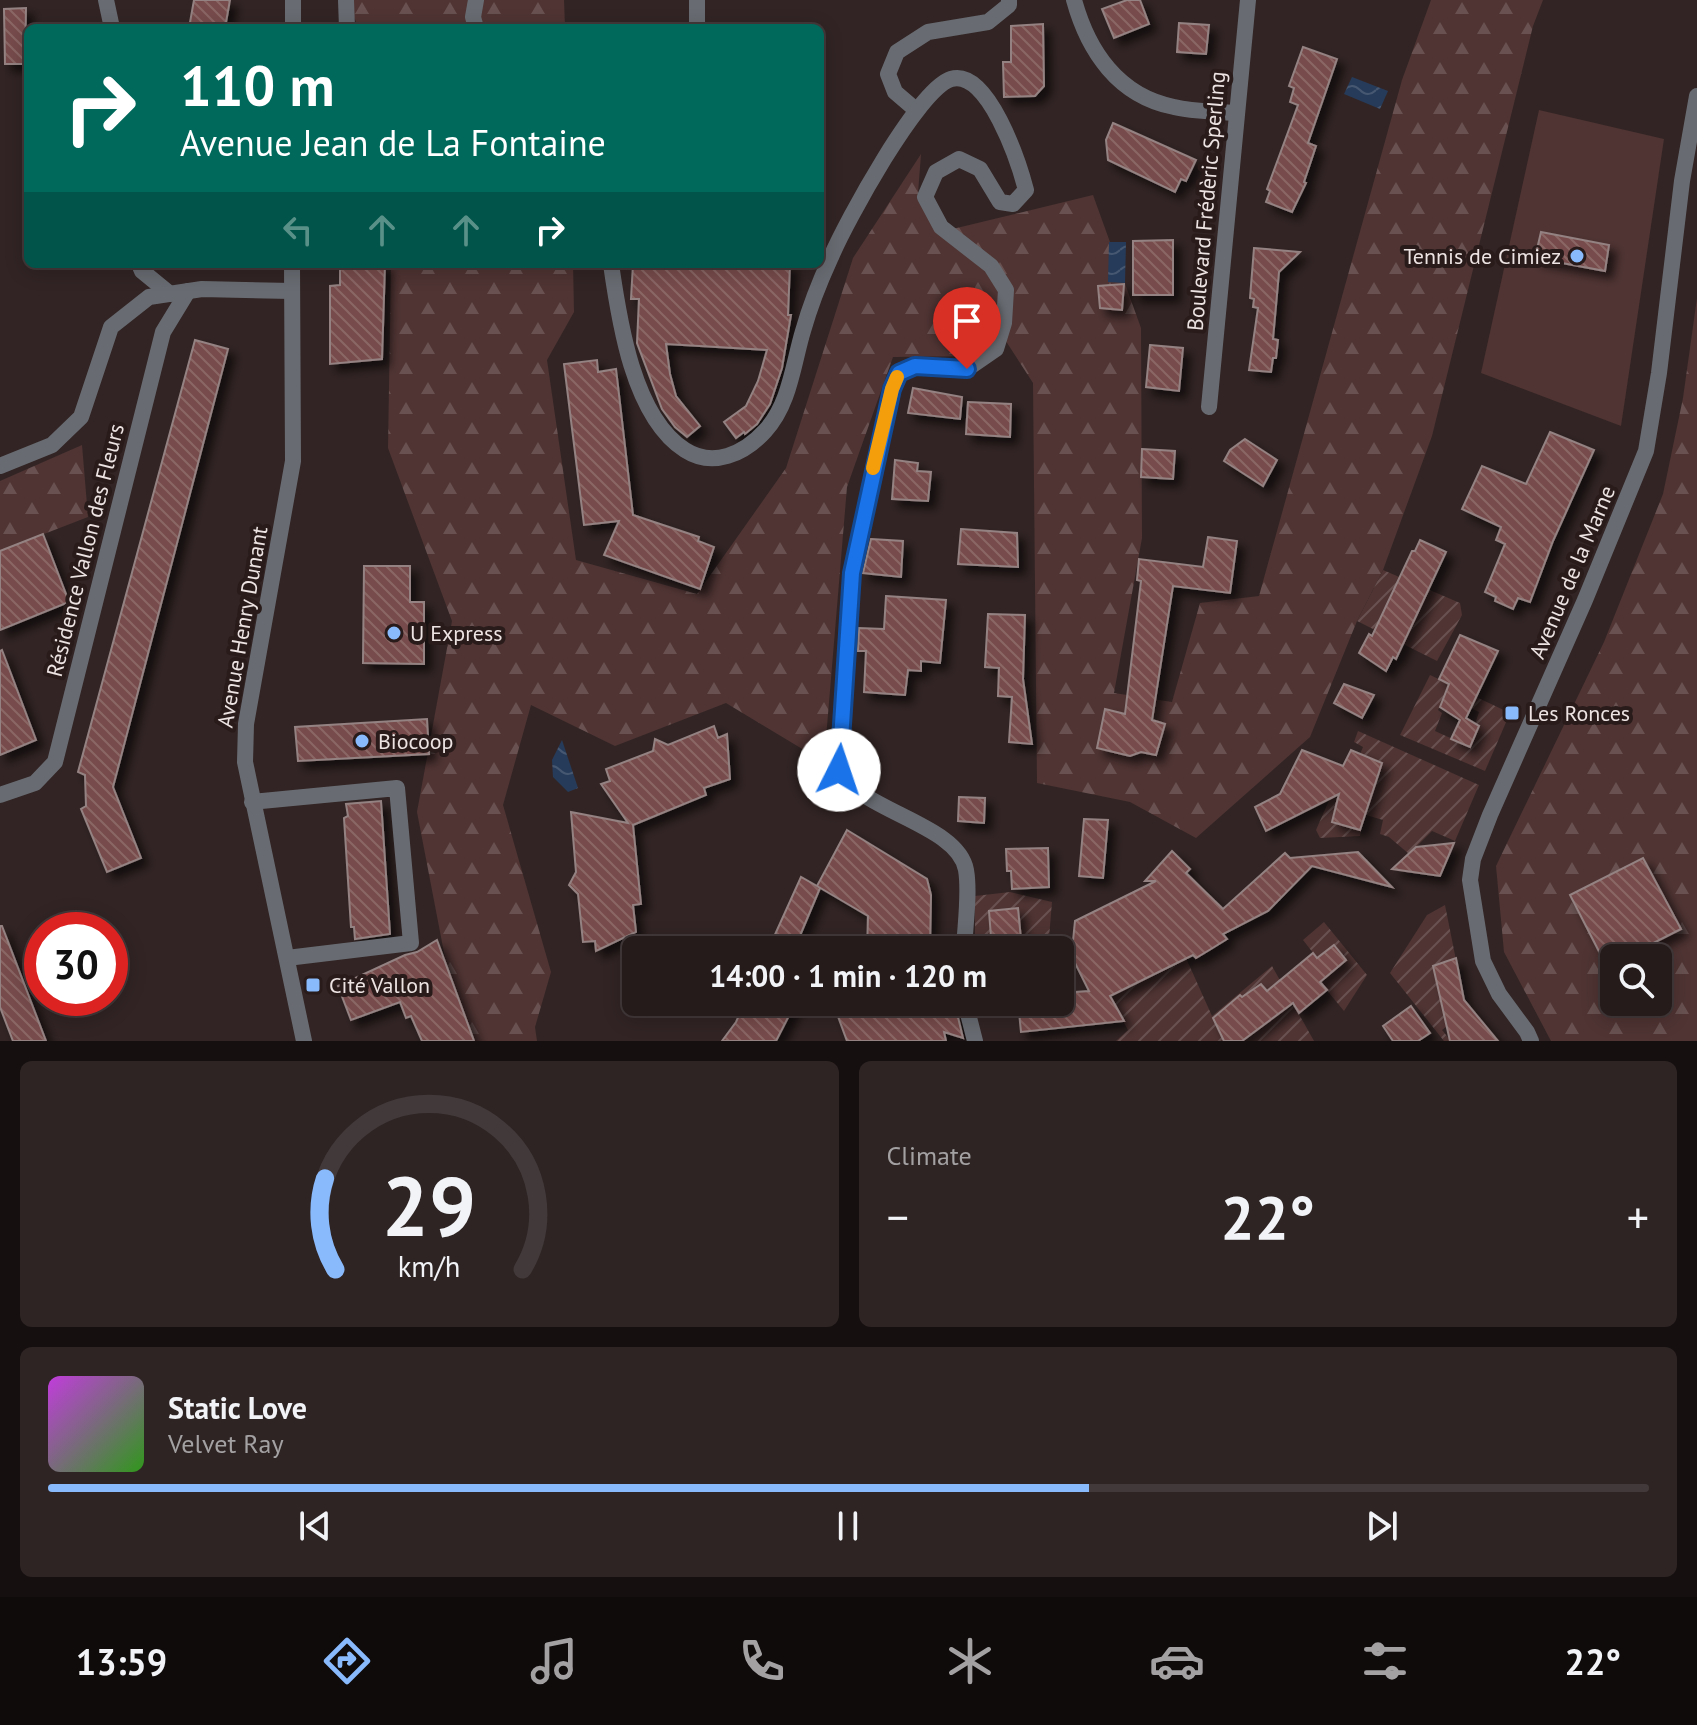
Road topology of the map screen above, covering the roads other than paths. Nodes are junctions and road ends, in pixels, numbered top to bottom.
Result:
1 (106, 0) edge
2 (293, 0) edge
3 (346, 0) edge
4 (476, 0) edge
5 (697, 0) edge
6 (1009, 0) edge
7 (1074, 0) edge
8 (1248, 0) edge
9 (111, 24) edge
10 (293, 24) edge
11 (347, 24) edge
12 (475, 24) edge
13 (697, 24) edge
14 (1697, 96) edge
15 (916, 110) junction
16 (1236, 113) junction
17 (141, 268) edge
18 (292, 268) edge
19 (612, 268) edge
20 (188, 291) junction
21 (292, 291) junction
22 (170, 294) junction
23 (1209, 407) dead end
24 (0, 466) edge
25 (0, 795) edge
26 (252, 802) junction
27 (964, 936) edge
28 (287, 958) junction
29 (969, 1016) edge
30 (304, 1041) edge
31 (975, 1041) edge
32 (1531, 1041) edge

1 - 9 street
2 - 10 street
3 - 11 street
4 - 12 street
5 - 13 street
6 - 15 street
7 - 16 street
8 - 16 street, Boulevard Frédèric Sperling
14 - 32 street, Avenue de la Marne
15 - 19 street
15 - 27 street
16 - 23 street, Boulevard Frédèric Sperling
17 - 22 street
18 - 21 street, Avenue Henry Dunant
20 - 21 street
20 - 22 street
20 - 25 street, Résidence Vallon des Fleurs
21 - 26 street, Avenue Henry Dunant
22 - 24 street
26 - 28 street, Avenue Henry Dunant
26 - 28 street
28 - 30 street, Avenue Henry Dunant
29 - 31 street

